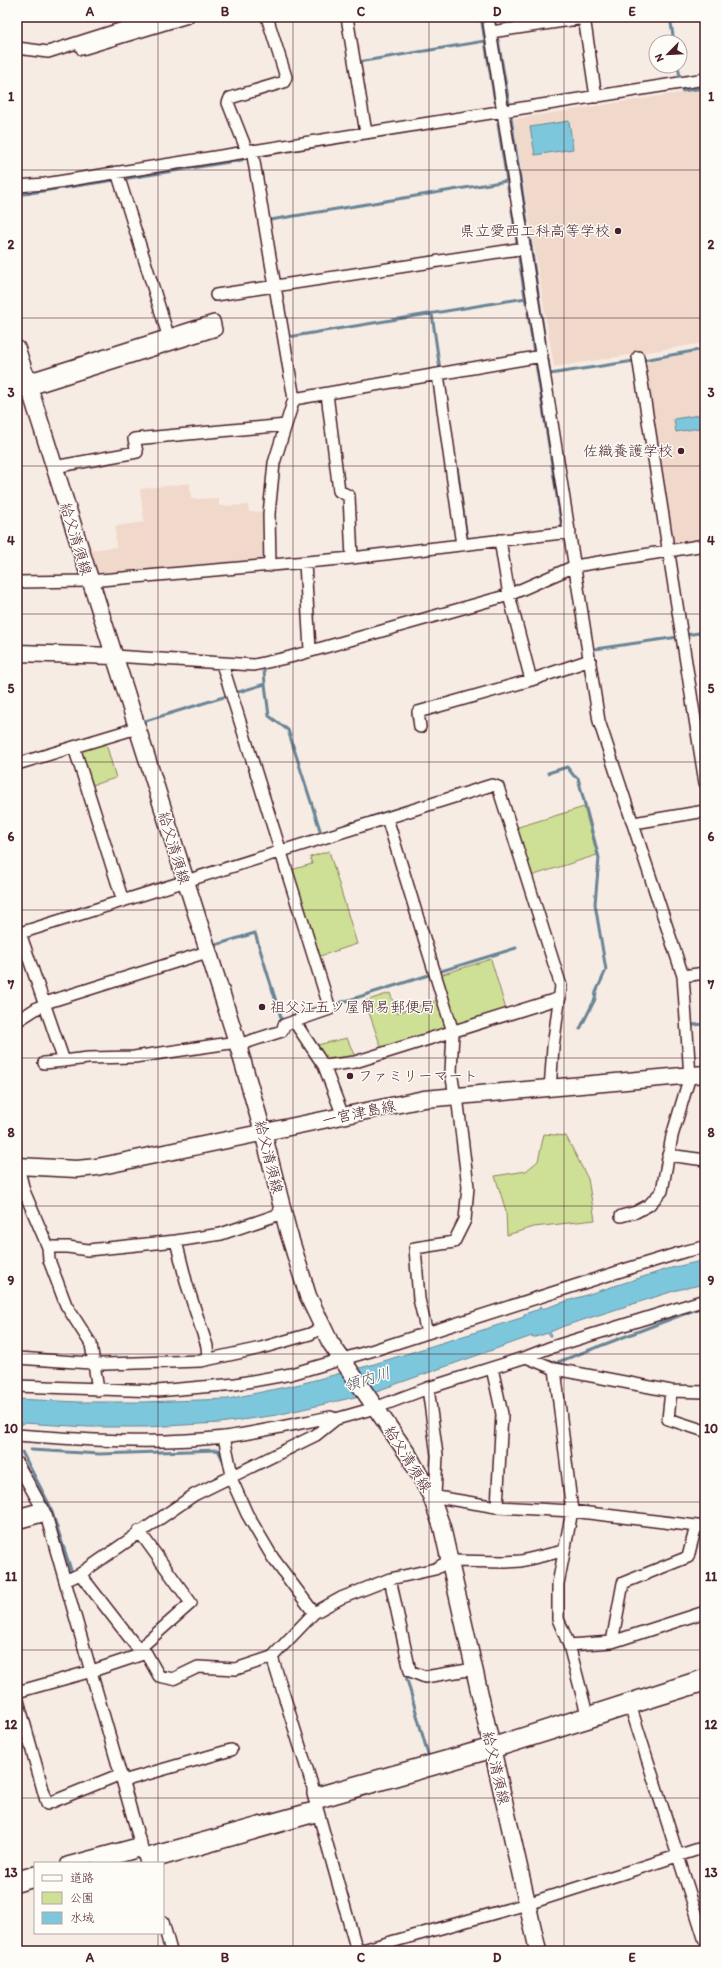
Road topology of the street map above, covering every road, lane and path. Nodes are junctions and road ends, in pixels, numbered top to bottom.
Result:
1 (158, 17) edge
2 (188, 17) edge
3 (267, 17) edge
4 (347, 17) edge
5 (488, 17) edge
6 (584, 18) edge
7 (491, 32) junction
8 (79, 42) junction
9 (17, 48) edge
10 (705, 79) edge
11 (596, 97) junction
12 (504, 112) junction
13 (366, 133) junction
14 (250, 151) junction
15 (117, 172) junction
16 (17, 186) edge
17 (525, 248) junction
18 (274, 286) junction
19 (216, 295) dead end
20 (168, 335) junction
21 (17, 349) edge
22 (542, 356) junction
23 (638, 358) dead end
24 (438, 374) junction
25 (24, 387) edge
26 (327, 394) junction
27 (294, 399) junction
28 (286, 425) junction
29 (54, 467) junction
30 (570, 532) junction
31 (500, 540) junction
32 (462, 545) junction
33 (705, 545) edge
34 (669, 551) junction
35 (352, 558) junction
36 (305, 563) junction
37 (270, 566) junction
38 (575, 566) junction
39 (89, 581) junction
40 (17, 582) edge
41 (509, 595) junction
42 (310, 650) junction
43 (17, 653) edge
44 (114, 656) junction
45 (590, 660) junction
46 (222, 664) junction
47 (530, 680) junction
48 (137, 728) junction
49 (420, 728) dead end
50 (74, 746) junction
51 (17, 764) edge
52 (705, 783) edge
53 (705, 811) edge
54 (387, 818) junction
55 (634, 823) junction
56 (281, 851) junction
57 (185, 881) junction
58 (123, 900) junction
59 (18, 933) edge
60 (207, 952) junction
61 (705, 973) edge
62 (683, 976) junction
63 (560, 998) junction
64 (45, 1003) junction
65 (17, 1021) edge
66 (294, 1021) junction
67 (453, 1032) junction
68 (237, 1044) junction
69 (64, 1061) junction
70 (44, 1063) dead end
71 (324, 1066) junction
72 (698, 1075) edge
73 (550, 1089) junction
74 (456, 1096) junction
75 (342, 1116) junction
76 (263, 1132) junction
77 (668, 1155) junction
78 (705, 1160) edge
79 (18, 1166) edge
80 (20, 1191) edge
81 (283, 1213) junction
82 (621, 1216) dead end
83 (176, 1241) junction
84 (48, 1247) junction
85 (705, 1247) edge
86 (705, 1300) edge
87 (321, 1328) junction
88 (427, 1333) junction
89 (526, 1357) junction
90 (17, 1358) edge
91 (208, 1359) junction
92 (343, 1361) junction
93 (95, 1364) junction
94 (492, 1368) junction
95 (555, 1369) junction
96 (17, 1386) edge
97 (428, 1388) junction
98 (98, 1390) junction
99 (671, 1390) junction
100 (705, 1392) edge
101 (373, 1406) junction
102 (336, 1419) junction
103 (705, 1431) edge
104 (17, 1435) edge
105 (224, 1437) junction
106 (17, 1463) edge
107 (231, 1476) junction
108 (433, 1496) junction
109 (497, 1507) junction
110 (572, 1511) junction
111 (44, 1512) junction
112 (17, 1515) edge
113 (17, 1523) edge
114 (700, 1526) edge
115 (140, 1531) junction
116 (563, 1551) junction
117 (449, 1561) junction
118 (80, 1574) junction
119 (390, 1578) junction
120 (65, 1581) junction
121 (705, 1612) edge
122 (314, 1613) junction
123 (612, 1642) junction
124 (569, 1645) junction
125 (140, 1652) junction
126 (272, 1657) junction
127 (474, 1669) junction
128 (92, 1671) junction
129 (705, 1675) edge
130 (705, 1685) edge
131 (17, 1692) edge
132 (17, 1697) edge
133 (631, 1708) junction
134 (588, 1717) junction
135 (492, 1748) junction
136 (231, 1750) dead end
137 (122, 1778) junction
138 (316, 1805) junction
139 (705, 1847) edge
140 (145, 1855) edge
141 (678, 1856) junction
142 (77, 1862) edge
143 (104, 1862) edge
144 (34, 1872) edge
145 (17, 1877) edge
146 (34, 1881) edge
147 (17, 1886) edge
148 (527, 1904) junction
149 (164, 1926) edge
150 (705, 1942) edge
151 (171, 1951) edge
152 (361, 1951) edge
153 (538, 1951) edge

1 - 8 street
2 - 8 street
3 - 14 street
4 - 13 street
5 - 7 street
6 - 7 street
6 - 11 street
7 - 12 street
8 - 9 street
10 - 11 street
11 - 12 street
12 - 13 street
12 - 17 street
13 - 14 street
14 - 15 street
14 - 18 street
15 - 16 street
15 - 20 street
17 - 18 street
17 - 22 street
18 - 19 street
18 - 27 street
20 - 25 street
20 - 25 street
21 - 25 main road, 給父清須線
22 - 24 street
22 - 30 street
23 - 34 street
24 - 26 street
24 - 32 street
25 - 29 main road, 給父清須線
26 - 27 street
26 - 35 street
27 - 28 street
28 - 29 street
28 - 37 street
29 - 39 main road, 給父清須線
30 - 31 street
30 - 38 street
31 - 32 street
31 - 41 street
32 - 35 street
33 - 34 street
34 - 38 street
34 - 52 street
35 - 36 street
36 - 37 street
36 - 42 street
37 - 39 street
38 - 41 street
38 - 45 street
39 - 40 street
39 - 44 main road, 給父清須線
41 - 42 street
41 - 47 street
42 - 46 street
43 - 44 main road
44 - 46 street
44 - 48 main road, 給父清須線
45 - 47 street
45 - 55 street
46 - 56 street
47 - 49 street
48 - 50 street
48 - 57 main road, 給父清須線
50 - 51 street
50 - 58 street
53 - 55 street
54 - 56 street
54 - 63 street
54 - 67 street
55 - 62 street
56 - 57 street
56 - 66 street
57 - 58 street
57 - 60 main road, 給父清須線
58 - 59 street
59 - 64 street
60 - 64 street
60 - 68 main road, 給父清須線
61 - 62 street
62 - 72 street
63 - 67 street
63 - 73 street
64 - 65 street
64 - 69 street
66 - 68 street
66 - 71 street
67 - 71 street
67 - 74 street
68 - 69 street
68 - 76 main road, 給父清須線
69 - 70 street
71 - 75 street
72 - 73 main road, 一宮津島線
72 - 77 street
73 - 74 main road, 一宮津島線
74 - 75 main road, 一宮津島線
74 - 88 street
75 - 76 main road, 一宮津島線
76 - 79 main road, 一宮津島線
76 - 81 main road, 給父清須線
77 - 78 street
77 - 82 street
79 - 80 street
80 - 84 street
81 - 83 street
81 - 87 main road, 給父清須線
83 - 84 street
83 - 91 street
84 - 93 street
85 - 88 street
86 - 89 street
87 - 91 street
87 - 92 main road, 給父清須線
88 - 92 street
89 - 94 street
89 - 95 street
90 - 93 street
91 - 93 street
92 - 98 street
92 - 101 main road, 給父清須線
93 - 98 street
94 - 97 street
94 - 109 street
95 - 99 street
95 - 110 street
96 - 98 street
97 - 101 street
97 - 108 street
99 - 100 street
99 - 103 street
101 - 102 street
101 - 108 main road, 給父清須線
102 - 105 street
102 - 107 street
104 - 105 street
105 - 107 street
106 - 111 street
107 - 115 street
107 - 122 street
108 - 109 street
108 - 117 main road, 給父清須線
109 - 110 street
110 - 114 street
110 - 116 street
111 - 112 street
111 - 113 street
111 - 120 street
114 - 123 street
115 - 118 street
115 - 125 street
116 - 117 street
116 - 124 street
117 - 119 street
117 - 127 main road, 給父清須線
118 - 120 street
118 - 125 street
119 - 122 street
119 - 127 street
120 - 128 street
121 - 123 street
122 - 126 street
123 - 124 street
124 - 134 street
125 - 126 street
125 - 128 street
126 - 138 street
127 - 135 main road, 給父清須線
128 - 131 street
128 - 137 street
129 - 134 street
130 - 133 street
132 - 137 street
133 - 134 street
133 - 141 street
134 - 135 street
135 - 138 street
135 - 148 main road, 給父清須線
136 - 137 street
137 - 140 street
138 - 140 street
138 - 152 street
139 - 141 street
140 - 142 street
140 - 143 street
141 - 148 street
141 - 150 street
144 - 145 street
146 - 147 street
148 - 152 street
148 - 153 main road, 給父清須線
149 - 151 street

